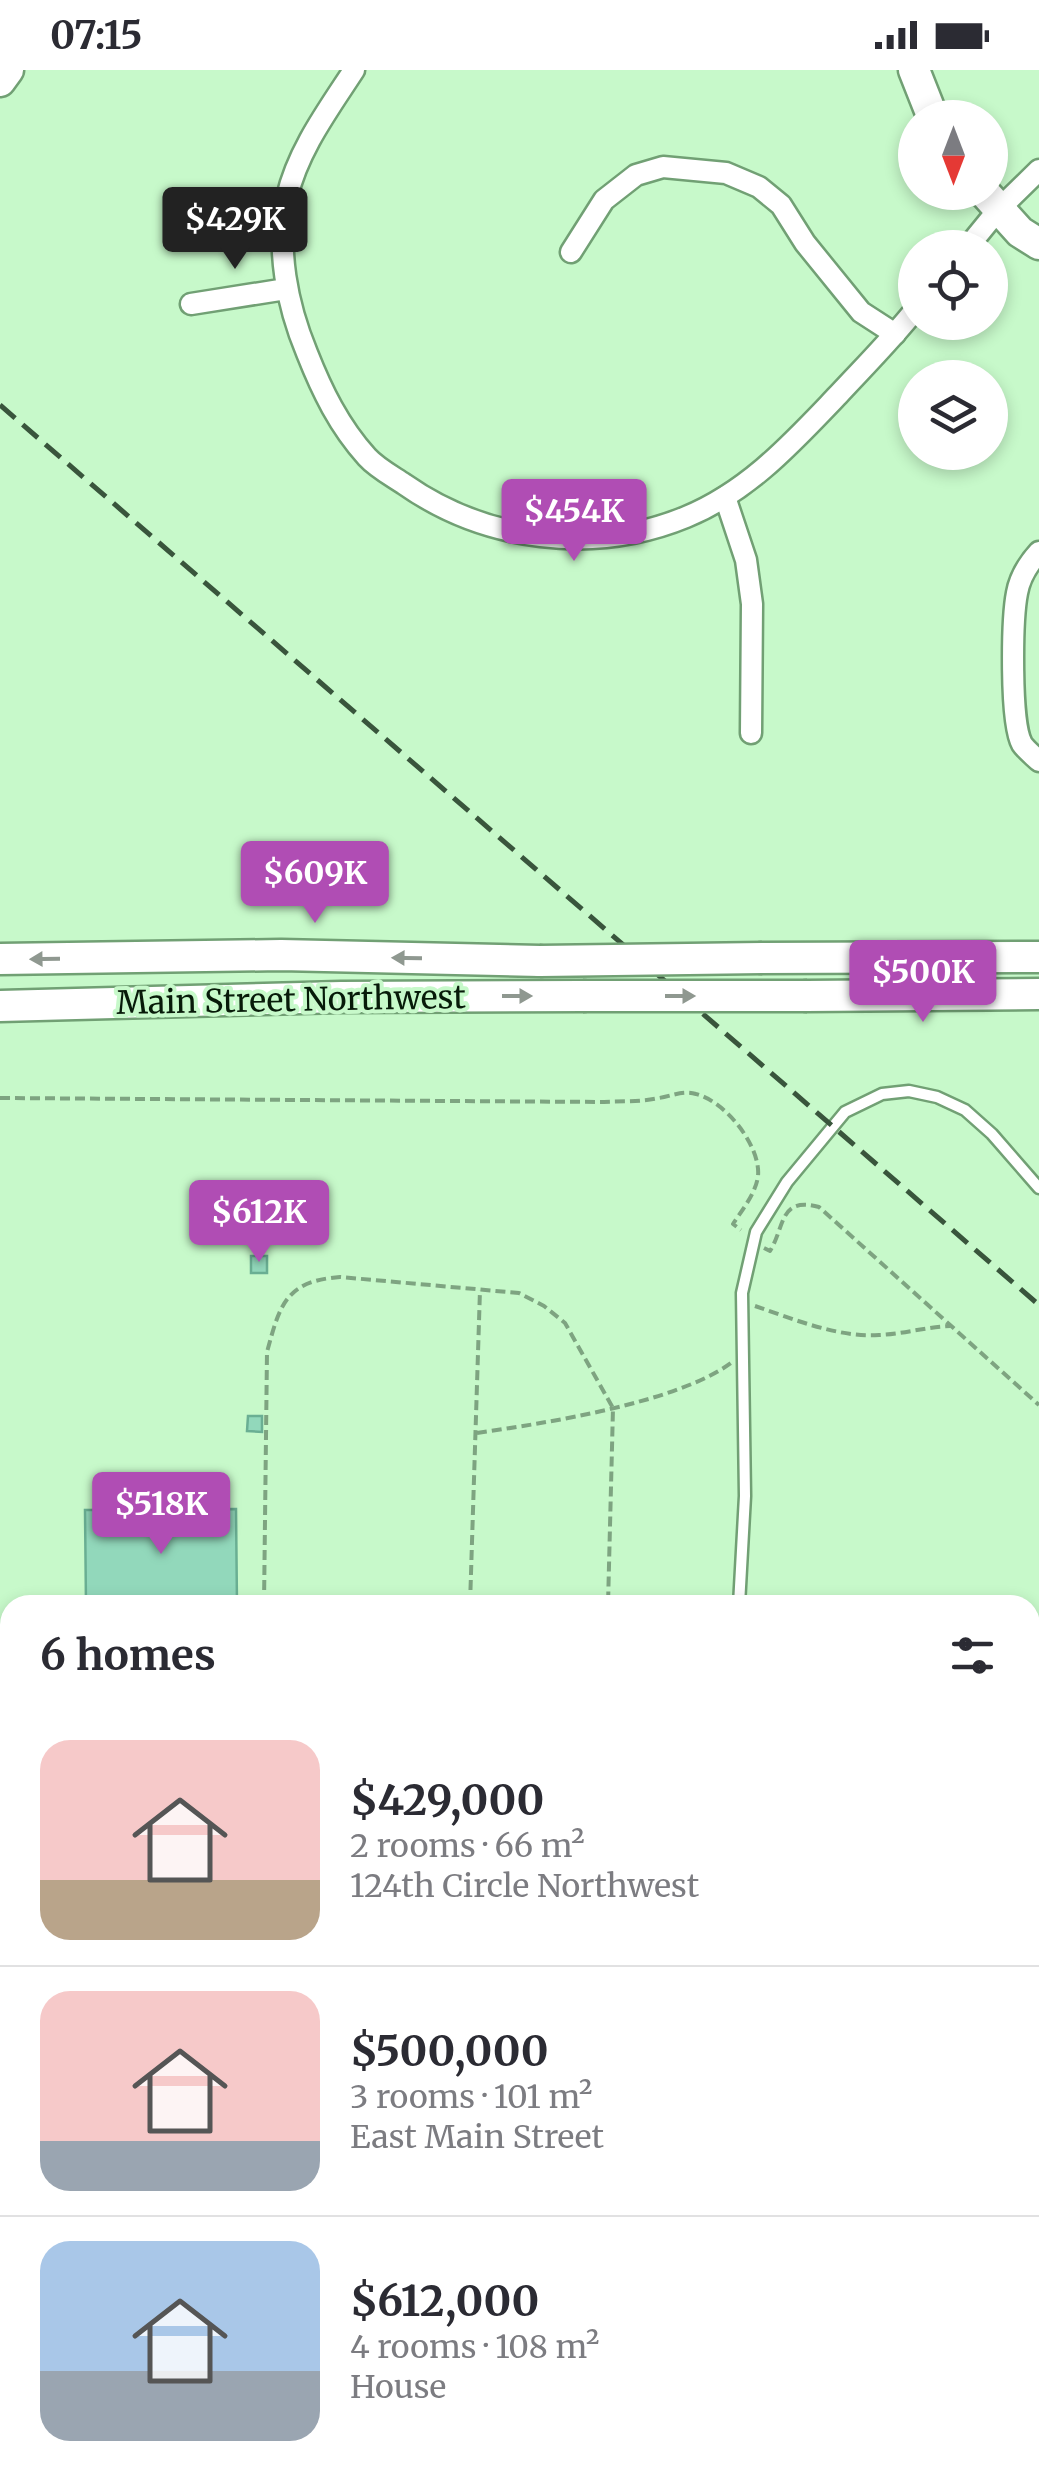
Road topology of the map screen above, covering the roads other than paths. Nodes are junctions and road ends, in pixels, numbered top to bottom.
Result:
1 (8, 70) edge
2 (354, 70) edge
3 (914, 70) edge
4 (0, 80) edge
5 (926, 100) edge
6 (1039, 170) edge
7 (1008, 190) edge
8 (999, 210) edge
9 (1039, 244) edge
10 (571, 252) dead end
11 (286, 289) junction
12 (191, 304) dead end
13 (898, 330) edge
14 (895, 334) junction
15 (725, 498) junction
16 (1039, 552) edge
17 (751, 733) dead end
18 (1039, 761) edge
19 (1039, 957) edge
20 (0, 959) edge
21 (1039, 994) edge
22 (0, 1006) edge
23 (1039, 1188) edge
24 (739, 1595) edge

1 - 4 main road
2 - 11 street
3 - 5 main road
6 - 7 street
8 - 9 main road
10 - 14 street
11 - 12 street
11 - 15 street
13 - 14 street
14 - 15 street
15 - 17 street
16 - 18 street
19 -> 20 main road, Main Street Northwest, bridge
22 -> 21 main road, Main Street Northwest, bridge
23 - 24 lane

